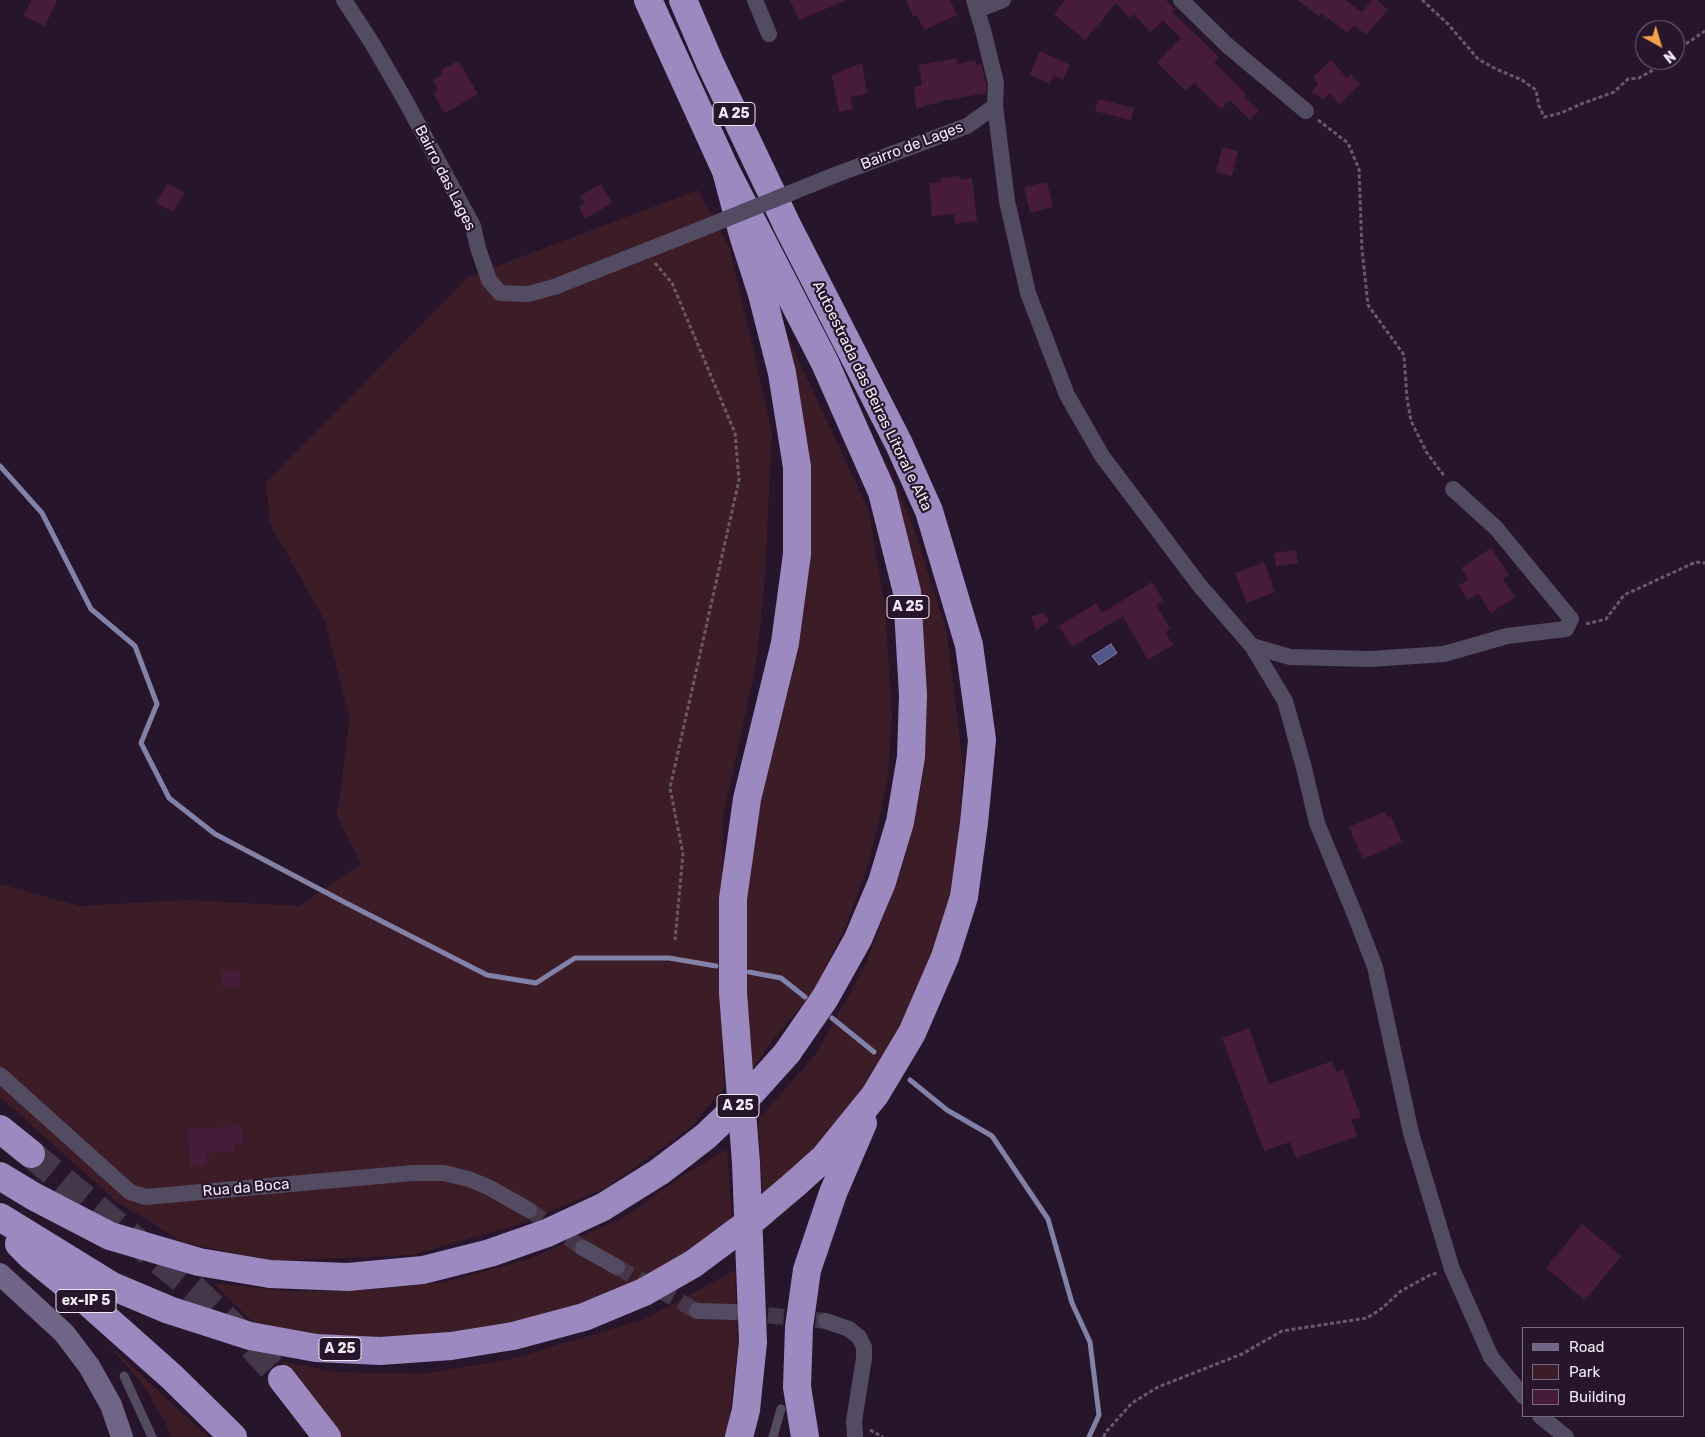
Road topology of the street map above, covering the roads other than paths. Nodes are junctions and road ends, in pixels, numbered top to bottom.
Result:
1 (344, 0) edge
2 (648, 0) edge
3 (683, 0) edge
4 (755, 0) edge
5 (1004, 0) edge
6 (1181, 0) edge
7 (975, 5) edge
8 (769, 34) dead end
9 (994, 106) junction
10 (1306, 111) road end
11 (726, 171) junction
12 (686, 235) joint
13 (1453, 489) road end
14 (1252, 646) junction
15 (0, 1075) edge
16 (875, 1095) junction
17 (0, 1129) edge
18 (31, 1154) tunnel mouth
19 (0, 1176) edge
20 (529, 1210) tunnel mouth
21 (0, 1217) edge
22 (0, 1225) edge
23 (583, 1248) tunnel mouth
24 (617, 1267) tunnel mouth
25 (0, 1274) edge
26 (697, 1311) tunnel mouth
27 (735, 1312) tunnel mouth
28 (826, 1321) tunnel mouth
29 (124, 1376) dead end
30 (282, 1379) tunnel mouth
31 (1522, 1395) edge
32 (781, 1409) dead end
33 (1541, 1417) edge
34 (122, 1437) edge
35 (152, 1437) edge
36 (234, 1437) edge
37 (327, 1437) edge
38 (739, 1437) edge
39 (773, 1437) edge
40 (805, 1437) edge
41 (855, 1437) edge
42 (1566, 1437) edge

1 - 12 street, Bairro das Lages
2 - 11 highway, Autoestrada das Beiras Litoral e Alta / A 25
3 - 16 highway, Autoestrada das Beiras Litoral e Alta / A 25
4 - 8 street
5 - 7 street
6 - 10 street
7 - 9 street
9 - 12 street, Bairro de Lages, bridge
9 - 14 street
11 - 19 highway, Autoestrada das Beiras Litoral e Alta / A 25, bridge
11 - 38 highway
13 - 14 street
14 - 31 street
15 - 20 street, Rua da Boca
16 - 21 highway, Autoestrada das Beiras Litoral e Alta / A 25, bridge
16 - 40 highway
17 - 18 highway
22 - 36 highway, ex-IP 5
23 - 24 street
25 - 34 street
26 - 27 street
28 - 41 street
29 - 35 lane
30 - 37 highway
32 - 39 lane
33 - 42 street

